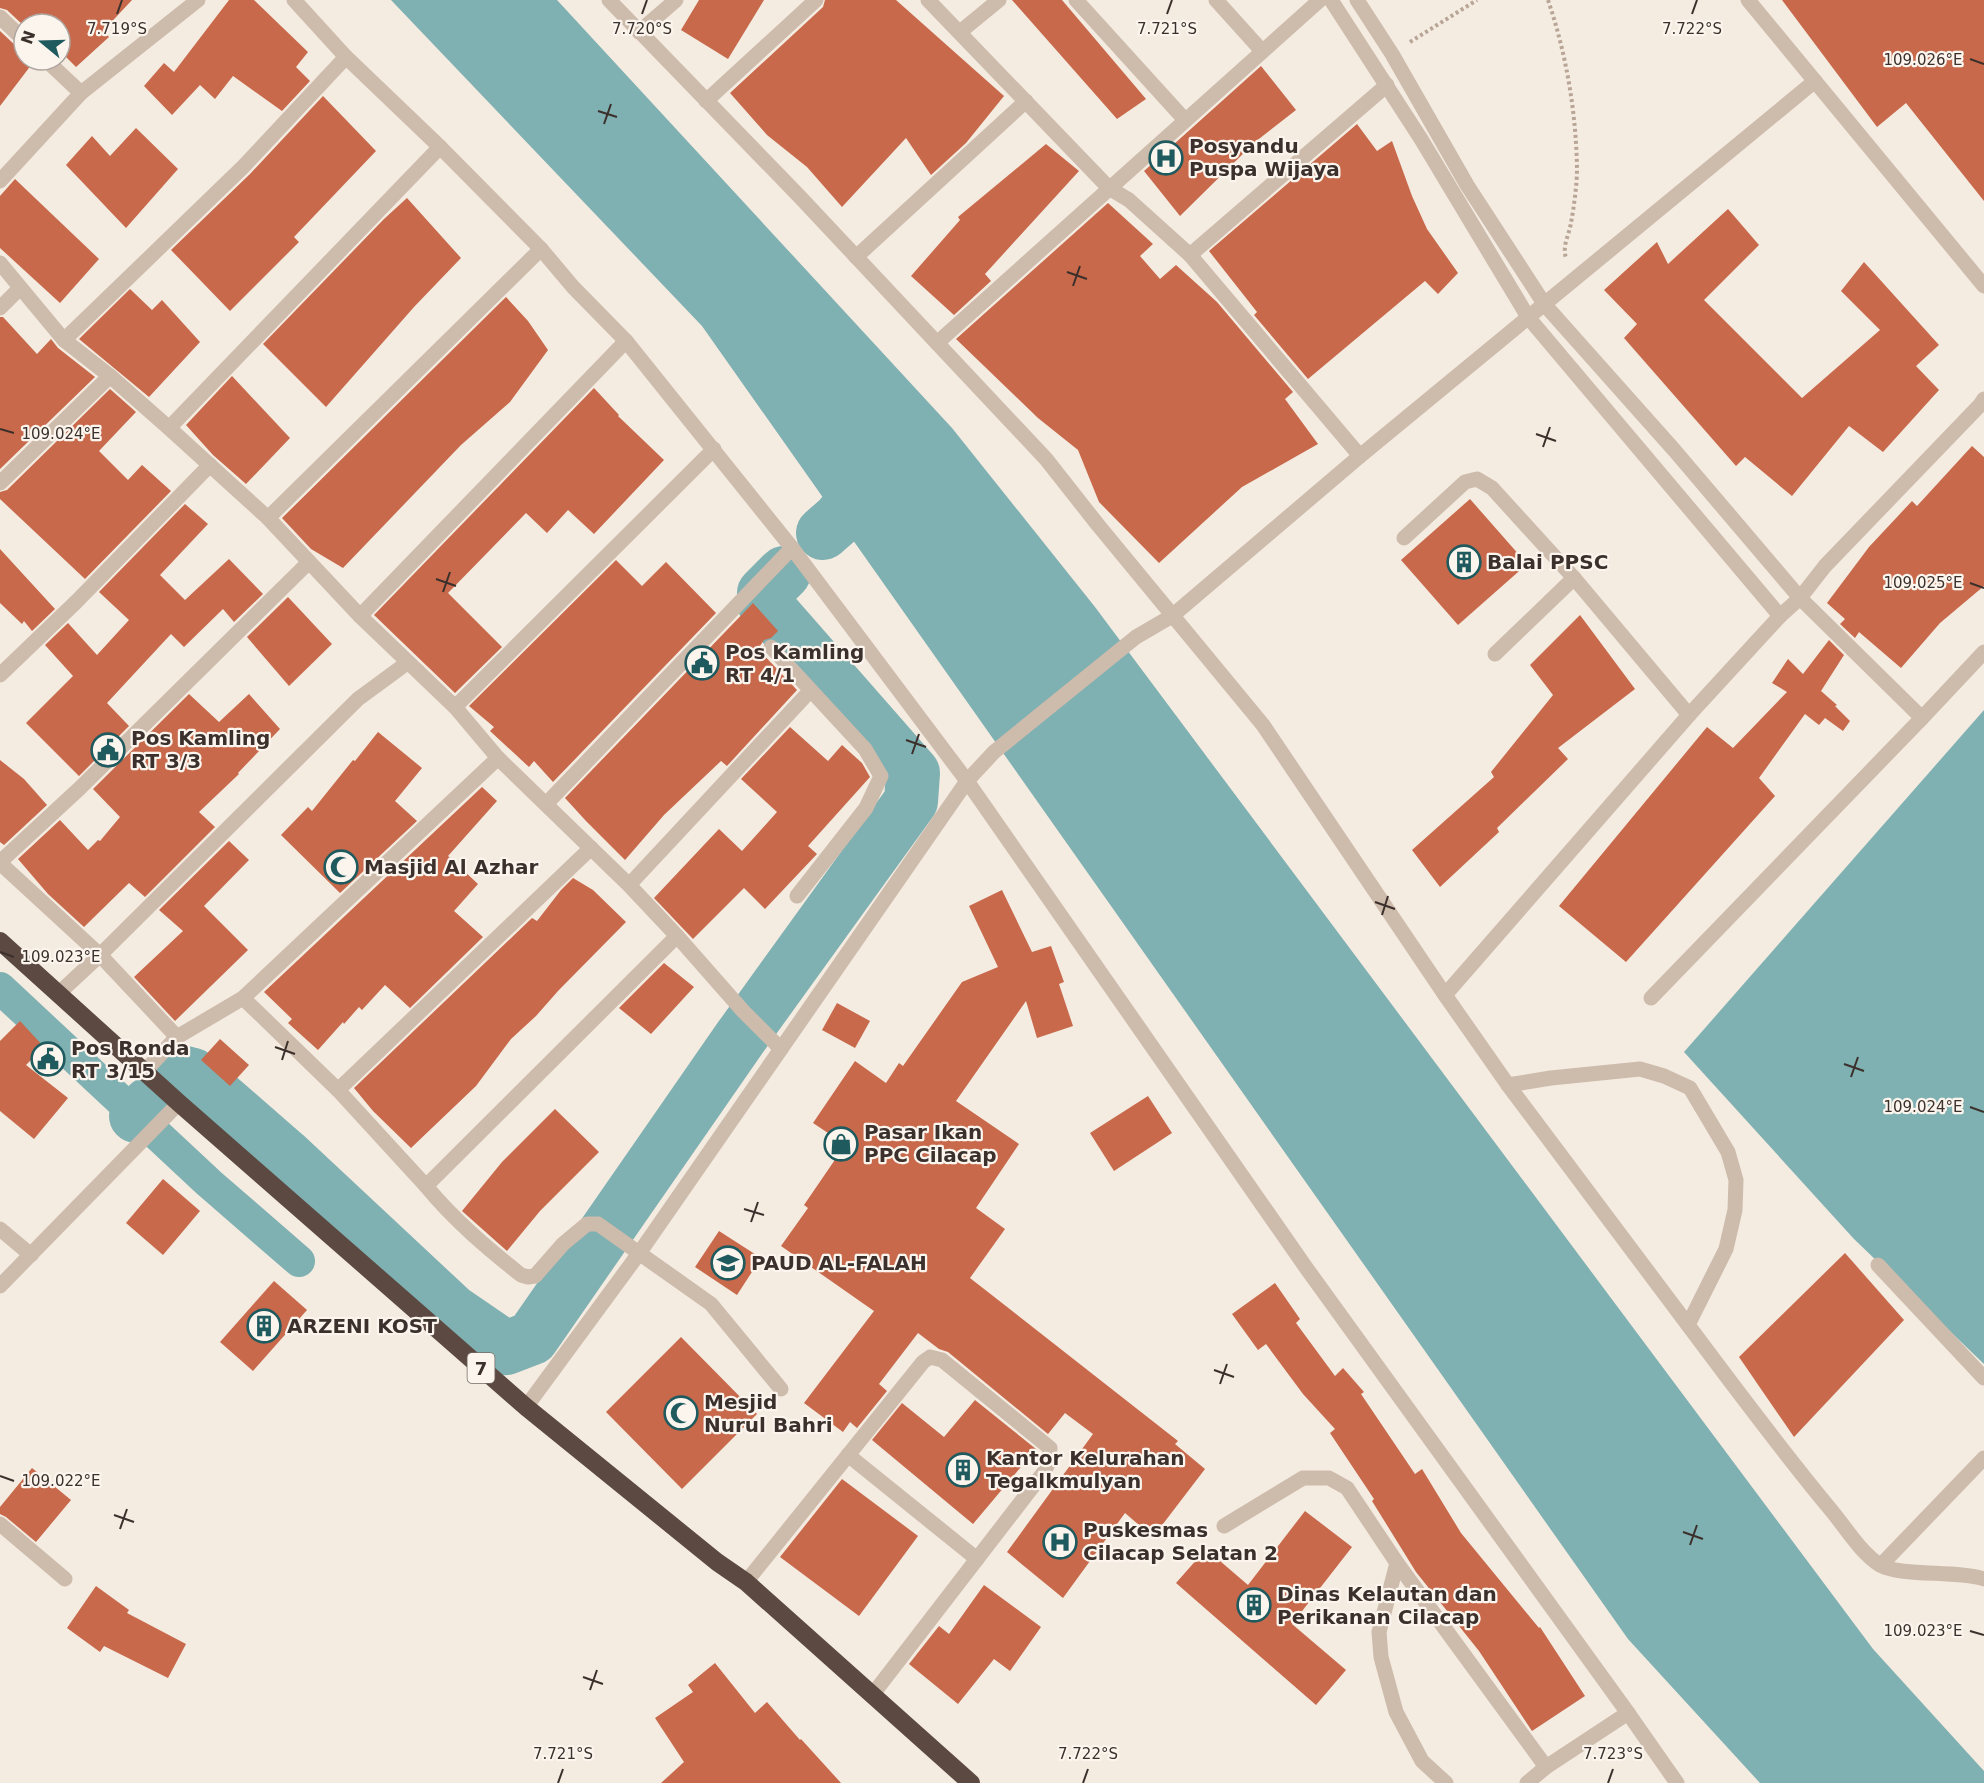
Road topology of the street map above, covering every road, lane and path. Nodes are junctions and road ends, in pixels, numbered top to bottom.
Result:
1 (198, 0) edge
2 (294, 0) edge
3 (609, 0) edge
4 (676, 0) edge
5 (816, 0) edge
6 (928, 0) edge
7 (999, 0) edge
8 (1076, 0) edge
9 (1216, 0) edge
10 (1320, 0) edge
11 (1331, 0) edge
12 (1357, 0) edge
13 (1477, 0) edge
14 (1548, 0) edge
15 (1748, 0) edge
16 (0, 17) edge
17 (12, 28) edge
18 (639, 32) junction
19 (960, 32) junction
20 (1262, 51) junction
21 (1392, 54) junction
22 (346, 57) junction
23 (59, 72) edge
24 (1815, 81) junction
25 (1387, 85) junction
26 (81, 93) junction
27 (705, 101) junction
28 (1026, 101) junction
29 (1185, 120) junction
30 (1432, 125) junction
31 (1421, 139) junction
32 (440, 147) junction
33 (0, 180) edge
34 (1108, 188) junction
35 (541, 249) junction
36 (1190, 255) junction
37 (856, 257) junction
38 (0, 263) edge
39 (1574, 281) junction
40 (1984, 286) edge
41 (20, 288) junction
42 (1545, 305) junction
43 (0, 308) edge
44 (1528, 317) junction
45 (64, 340) junction
46 (626, 341) junction
47 (937, 343) junction
48 (110, 376) junction
49 (1983, 404) edge
50 (169, 428) junction
51 (714, 449) junction
52 (1360, 456) junction
53 (210, 465) junction
54 (0, 483) edge
55 (268, 518) junction
56 (1404, 538) dead end
57 (792, 549) junction
58 (309, 562) junction
59 (1574, 578) junction
60 (1800, 598) junction
61 (1172, 615) junction
62 (360, 616) junction
63 (1780, 616) junction
64 (771, 647) dead end
65 (1984, 652) edge
66 (1495, 654) dead end
67 (407, 663) junction
68 (0, 675) edge
69 (810, 691) junction
70 (455, 707) junction
71 (1689, 715) junction
72 (1922, 718) junction
73 (498, 758) junction
74 (967, 781) junction
75 (546, 804) junction
76 (591, 848) junction
77 (0, 862) edge
78 (628, 885) junction
79 (797, 896) dead end
80 (677, 936) junction
81 (0, 941) edge
82 (100, 956) junction
83 (58, 994) junction
84 (1445, 995) junction
85 (243, 998) junction
86 (1651, 998) dead end
87 (177, 1037) junction
88 (781, 1049) junction
89 (145, 1071) junction
90 (1508, 1085) junction
91 (338, 1090) junction
92 (179, 1103) junction
93 (426, 1186) junction
94 (0, 1229) edge
95 (640, 1252) junction
96 (31, 1255) junction
97 (1878, 1265) dead end
98 (0, 1286) edge
99 (1688, 1325) junction
100 (1984, 1378) edge
101 (781, 1389) dead end
102 (526, 1407) junction
103 (848, 1455) junction
104 (1984, 1458) edge
105 (0, 1524) edge
106 (1224, 1526) dead end
107 (977, 1559) junction
108 (1397, 1563) junction
109 (1881, 1566) junction
110 (65, 1579) dead end
111 (1984, 1579) edge
112 (746, 1582) junction
113 (873, 1694) junction
114 (1628, 1713) junction
115 (1546, 1767) junction
116 (971, 1783) edge
117 (1446, 1783) edge
118 (1527, 1783) edge
119 (1677, 1783) edge

1 - 26 street
2 - 22 street
3 - 18 street
4 - 18 street
5 - 27 street
6 - 19 street
7 - 19 street
8 - 29 street
9 - 20 street
10 - 20 street
11 - 25 street
12 - 21 street
13 - 21 path
14 - 39 path
15 - 24 street
16 - 17 street
18 - 27 street
19 - 28 street
20 - 29 street
21 - 30 street
22 - 32 street
22 - 45 street
23 - 26 street
24 - 39 street
24 - 40 street
25 - 31 street
25 - 36 street
26 - 33 street
27 - 37 street
28 - 34 street
28 - 37 street
29 - 34 street
30 - 31 street
30 - 42 street
31 - 44 street
32 - 35 street
32 - 50 street
34 - 36 street
34 - 47 street
35 - 46 street
35 - 55 street
36 - 52 street
37 - 47 street
38 - 41 street
39 - 42 street
41 - 43 street
41 - 45 street
42 - 44 street
42 - 60 street
44 - 52 street
44 - 63 street
45 - 48 street
46 - 51 street
46 - 62 street
47 - 61 street
48 - 50 street
48 - 54 street
49 - 60 street
50 - 53 street
51 - 57 street
51 - 70 street
52 - 61 street
53 - 55 street
53 - 68 street
55 - 58 street
56 - 59 street
57 - 74 street
57 - 75 street
58 - 62 street
58 - 77 street
59 - 66 street
59 - 71 street
60 - 63 street
60 - 72 street
61 - 74 street
61 - 84 street
62 - 67 street
63 - 71 street
64 - 69 street
65 - 72 street
67 - 70 street
67 - 82 street
69 - 78 street
69 - 79 street
70 - 73 street
71 - 84 street
72 - 86 street
73 - 75 street
73 - 85 street
74 - 88 street
74 - 114 street
75 - 76 street
76 - 78 street
76 - 91 street
77 - 82 street
78 - 80 street
80 - 88 street
80 - 93 street
81 - 83 highway, 7
82 - 83 street
82 - 87 street
83 - 89 highway, 7
84 - 90 street
85 - 87 street
85 - 91 street
87 - 89 street
88 - 95 street
89 - 92 highway, 7
90 - 99 street
90 - 99 street
91 - 93 street
92 - 96 street
92 - 102 highway, 7
93 - 95 street
94 - 96 street
95 - 101 street
95 - 102 street
96 - 98 street
97 - 100 street
99 - 109 street
102 - 112 highway, 7
103 - 107 street
103 - 107 street
103 - 112 street
104 - 109 street
105 - 110 street
106 - 108 street
107 - 113 street
108 - 115 street
108 - 117 street
109 - 111 street
112 - 113 highway, 7
113 - 116 highway, 7
114 - 115 street
114 - 119 street
115 - 118 street

